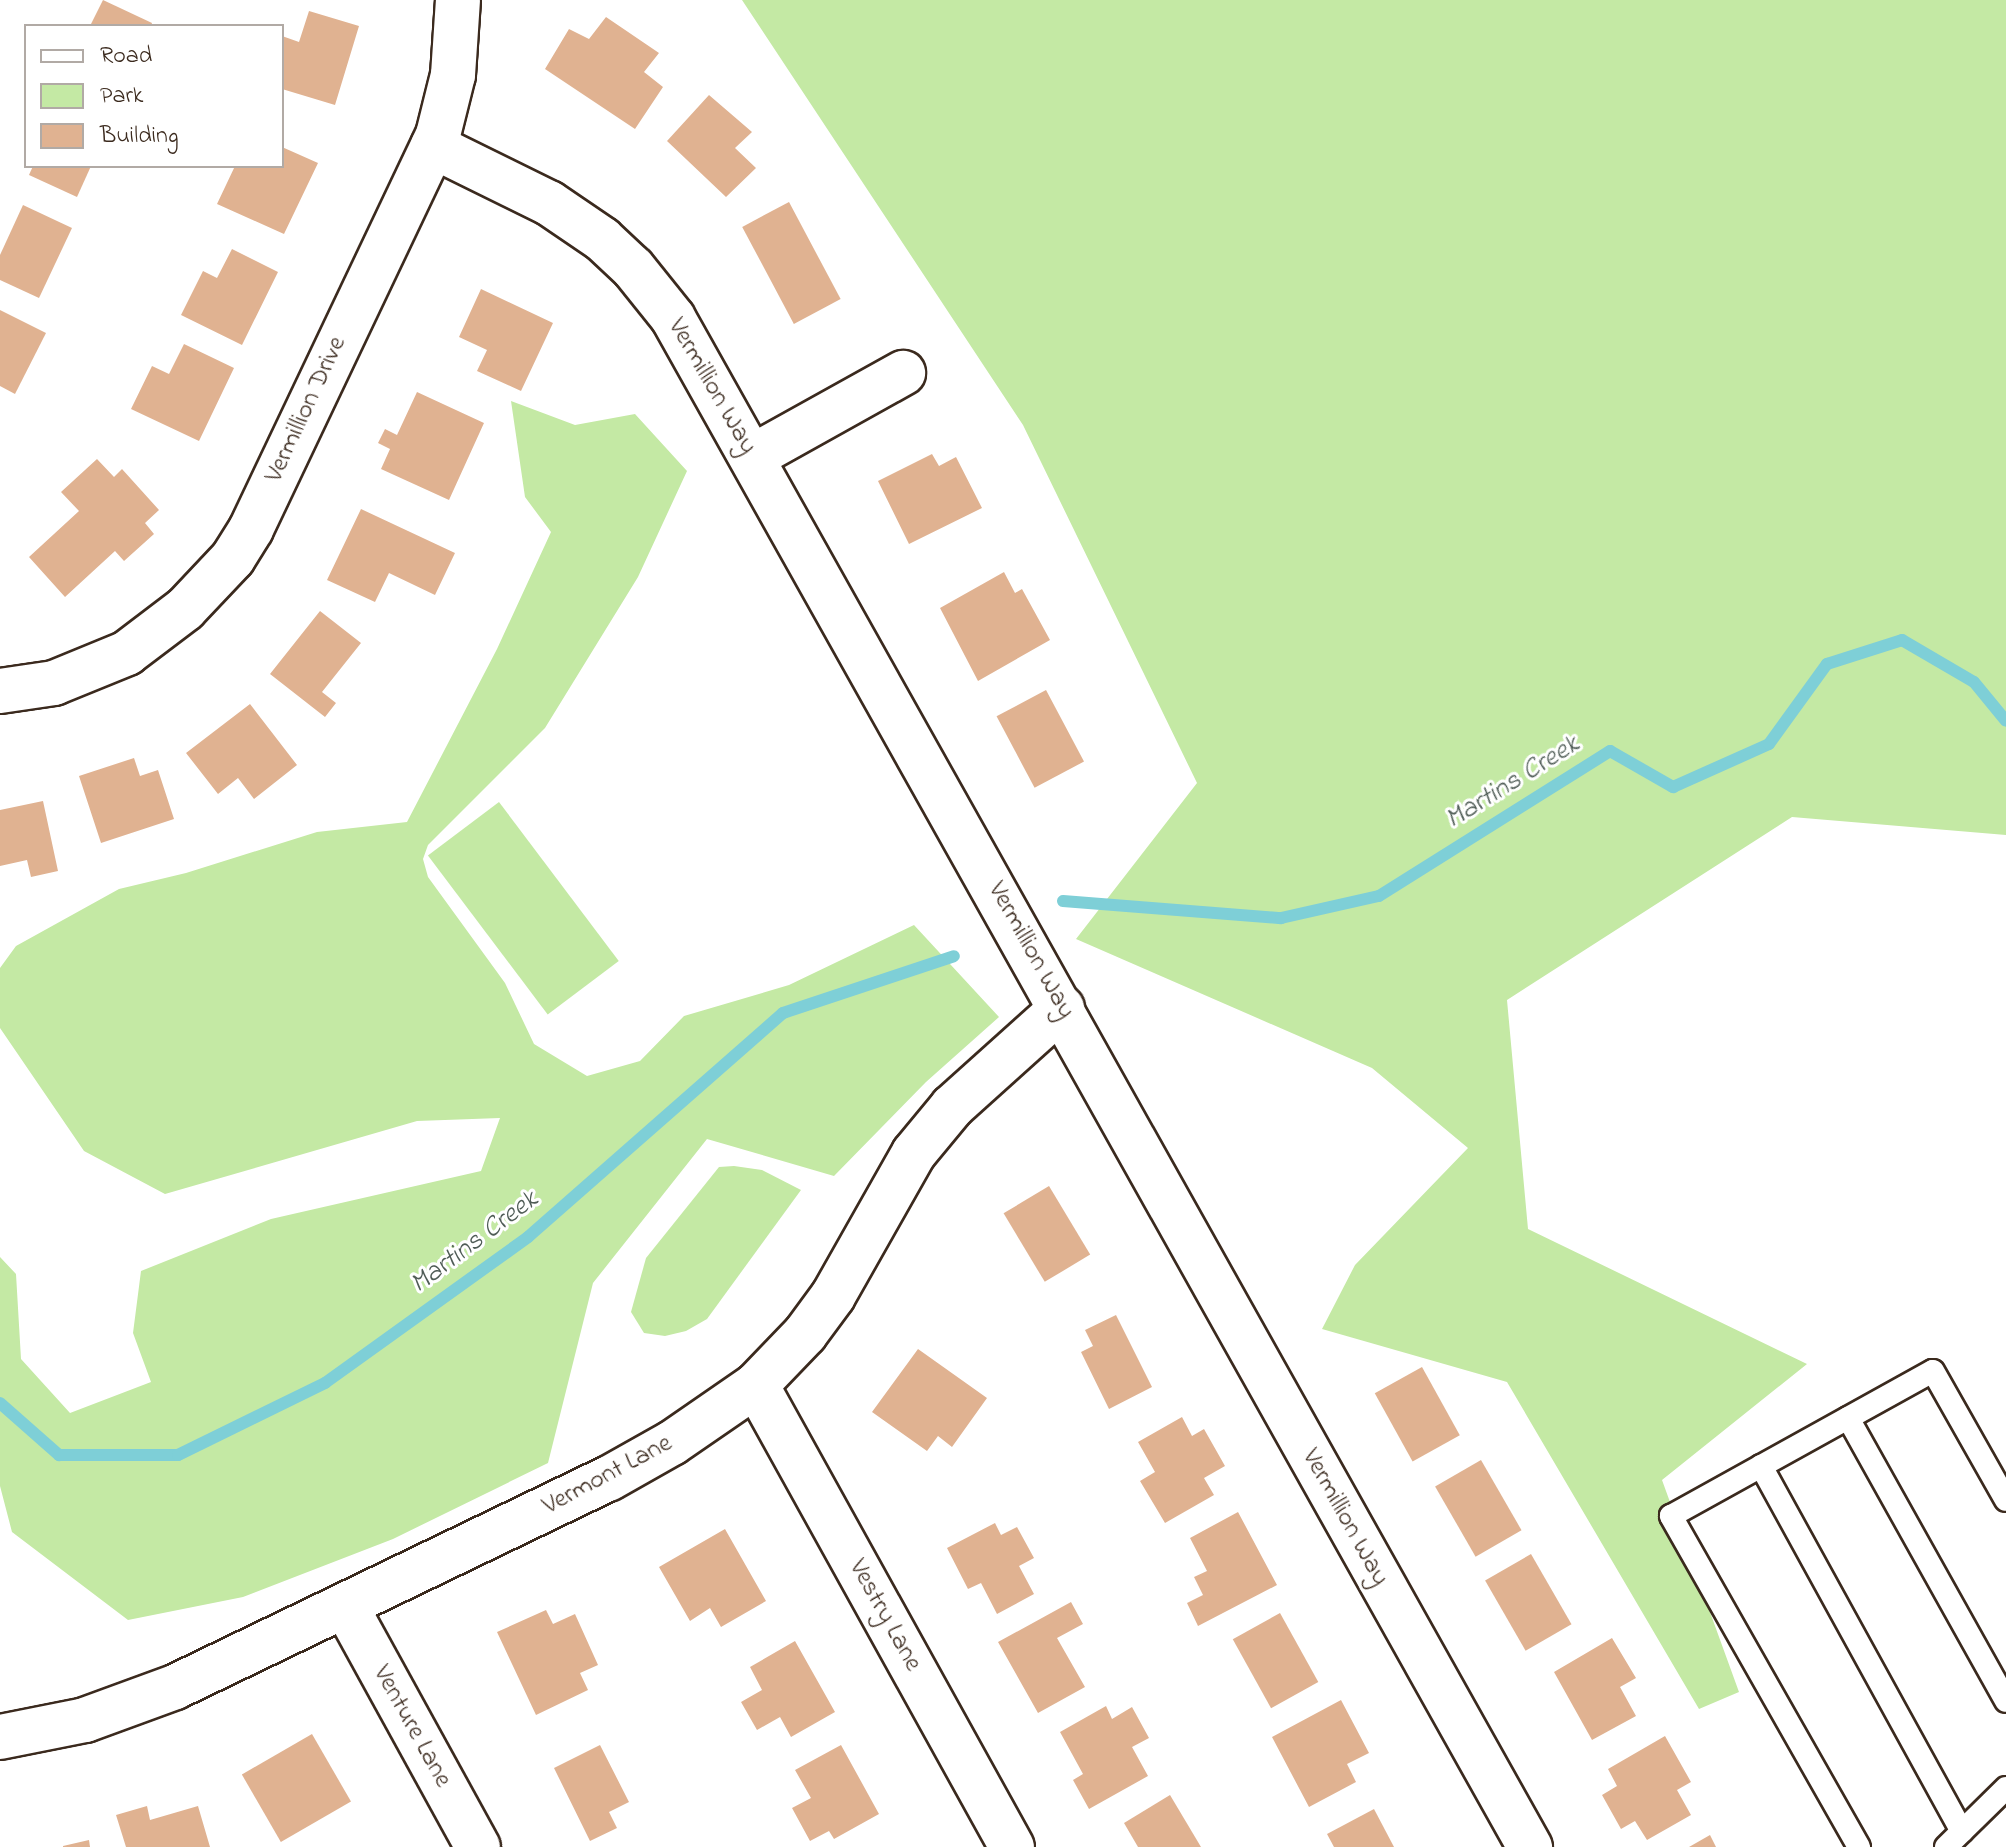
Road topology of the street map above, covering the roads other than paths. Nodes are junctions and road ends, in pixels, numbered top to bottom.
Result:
1 (458, 0) edge
2 (433, 146) junction
3 (903, 373) dead end
4 (752, 457) junction
5 (0, 691) edge
6 (1062, 1008) junction
7 (756, 1385) junction
8 (1848, 1418) junction
9 (1761, 1466) junction
10 (2006, 1500) edge
11 (346, 1607) junction
12 (2006, 1701) edge
13 (0, 1737) edge
14 (2006, 1788) edge
15 (1962, 1831) junction
16 (478, 1847) edge
17 (1012, 1847) edge
18 (1530, 1847) edge
19 (1859, 1847) edge
20 (1946, 1847) edge

1 - 2 street, Vermillion Drive
2 - 4 street, Vermillion Way
2 - 5 street, Vermillion Drive
3 - 4 street
4 - 6 street, Vermillion Way
6 - 7 street, Vermont Lane
6 - 18 street, Vermillion Way
7 - 11 street, Vermont Lane
7 - 17 street, Vestry Lane
8 - 9 lane
8 - 10 lane
8 - 12 lane
9 - 15 lane
9 - 19 lane
11 - 13 street, Vermont Lane
11 - 16 street, Venture Lane
14 - 15 lane
15 - 20 lane

